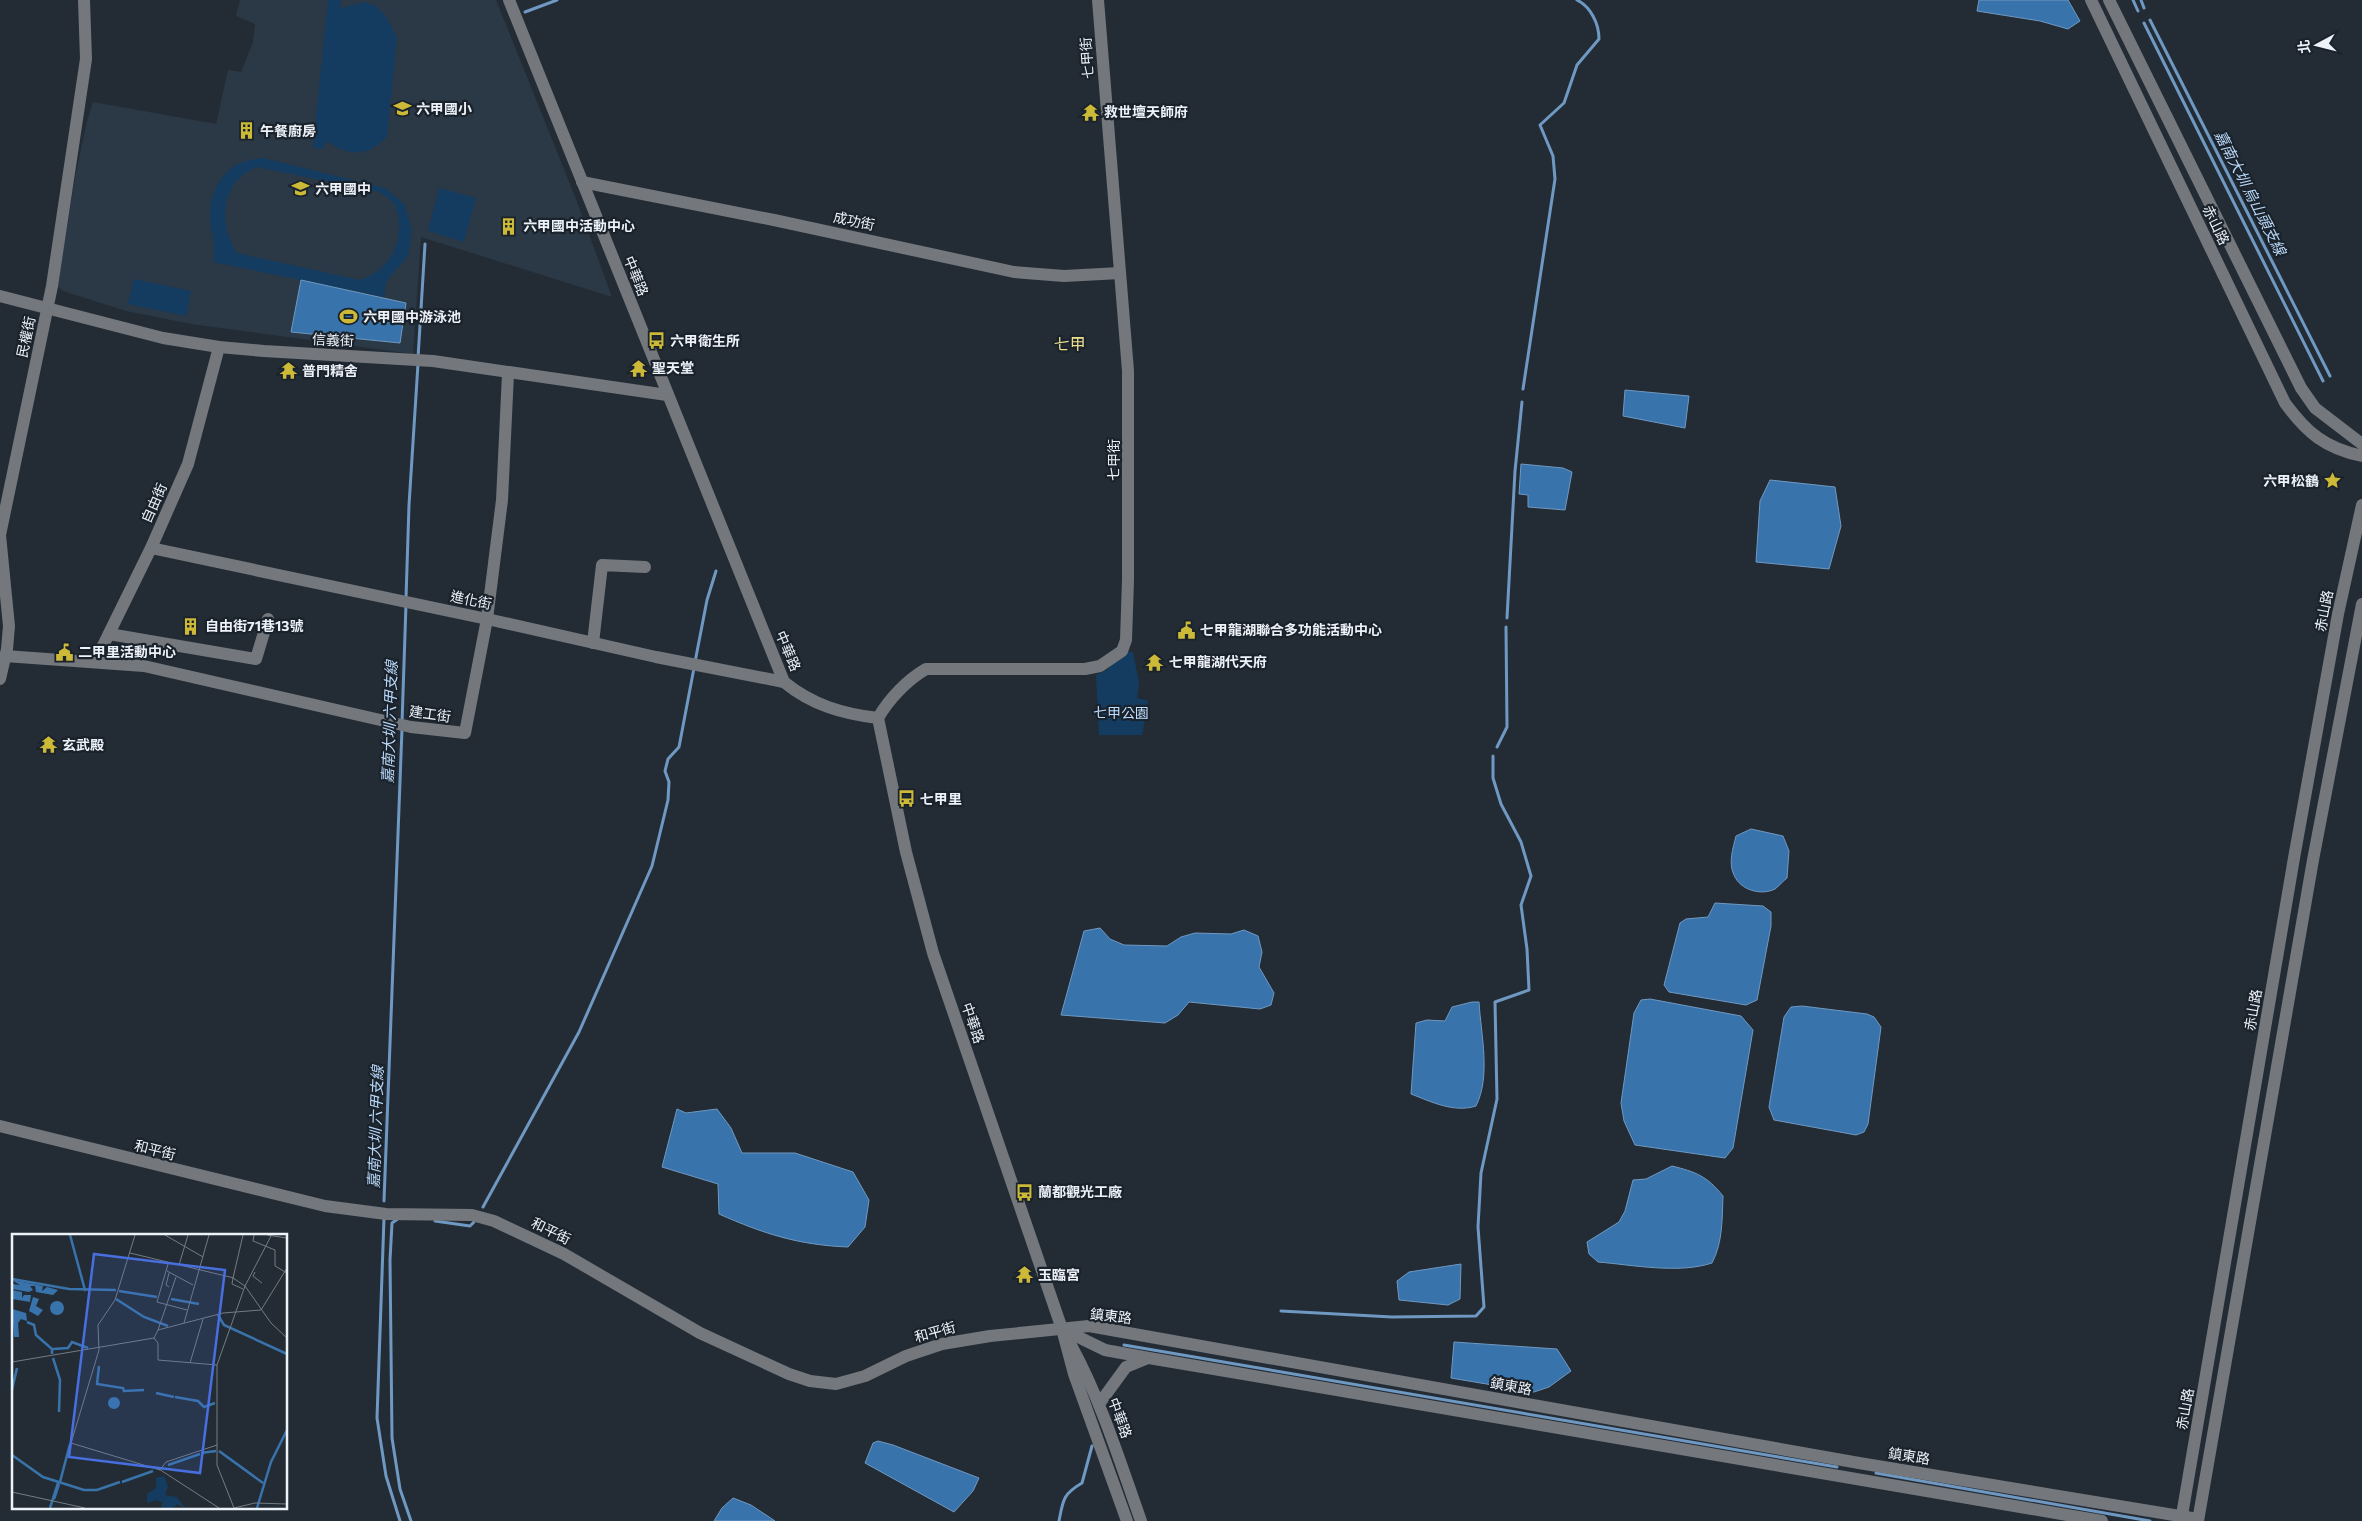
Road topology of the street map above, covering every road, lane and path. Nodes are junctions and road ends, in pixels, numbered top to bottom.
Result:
1 (84, 0) edge
2 (509, 0) edge
3 (1098, 0) edge
4 (2091, 0) edge
5 (2109, 0) edge
6 (582, 182) junction
7 (1120, 273) junction
8 (0, 296) edge
9 (47, 308) junction
10 (219, 346) junction
11 (508, 374) junction
12 (667, 395) junction
13 (2362, 444) edge
14 (2362, 456) edge
15 (2362, 505) edge
16 (0, 535) edge
17 (151, 548) junction
18 (645, 567) dead end
19 (2362, 604) edge
20 (268, 619) dead end
21 (487, 619) junction
22 (109, 634) junction
23 (593, 643) junction
24 (5, 656) junction
25 (95, 662) junction
26 (0, 679) edge
27 (784, 682) junction
28 (878, 718) junction
29 (0, 1126) edge
30 (1062, 1329) junction
31 (1149, 1358) junction
32 (1099, 1404) junction
33 (2182, 1519) edge
34 (2198, 1520) edge
35 (1127, 1521) edge
36 (1142, 1521) edge
37 (2102, 1521) edge

1 - 9 street, 民權街
2 - 6 street, 中華路
3 - 7 street, 七甲街
4 - 14 street, 赤山路
5 - 13 street, 赤山路
6 - 7 street, 成功街
6 - 12 street, 中華路
7 - 28 street, 七甲街
8 - 9 street, 信義街
9 - 10 street, 信義街
9 - 16 street, 民權街
10 - 11 street, 信義街
10 - 17 street, 自由街
11 - 12 street, 信義街
11 - 21 street, 建工街
12 - 27 street, 中華路
15 - 33 street, 赤山路
16 - 24 street, 民權街
17 - 21 street, 進化街
17 - 22 street, 自由街
18 - 23 street
19 - 34 street
20 - 22 street
21 - 23 street, 進化街
21 - 25 street, 建工街
22 - 25 street, 自由街
23 - 27 street, 進化街
24 - 25 street, 建工街
24 - 26 street, 民權街
27 - 28 street, 中華路
28 - 30 street, 中華路
29 - 30 street, 和平街
30 - 31 street, 鎮東路
30 - 32 street, 中華路
30 - 33 street, 鎮東路
30 - 35 street, 中華路
31 - 32 street
31 - 37 street, 鎮東路
32 - 36 street, 中華路
33 - 34 street, 鎮東路

